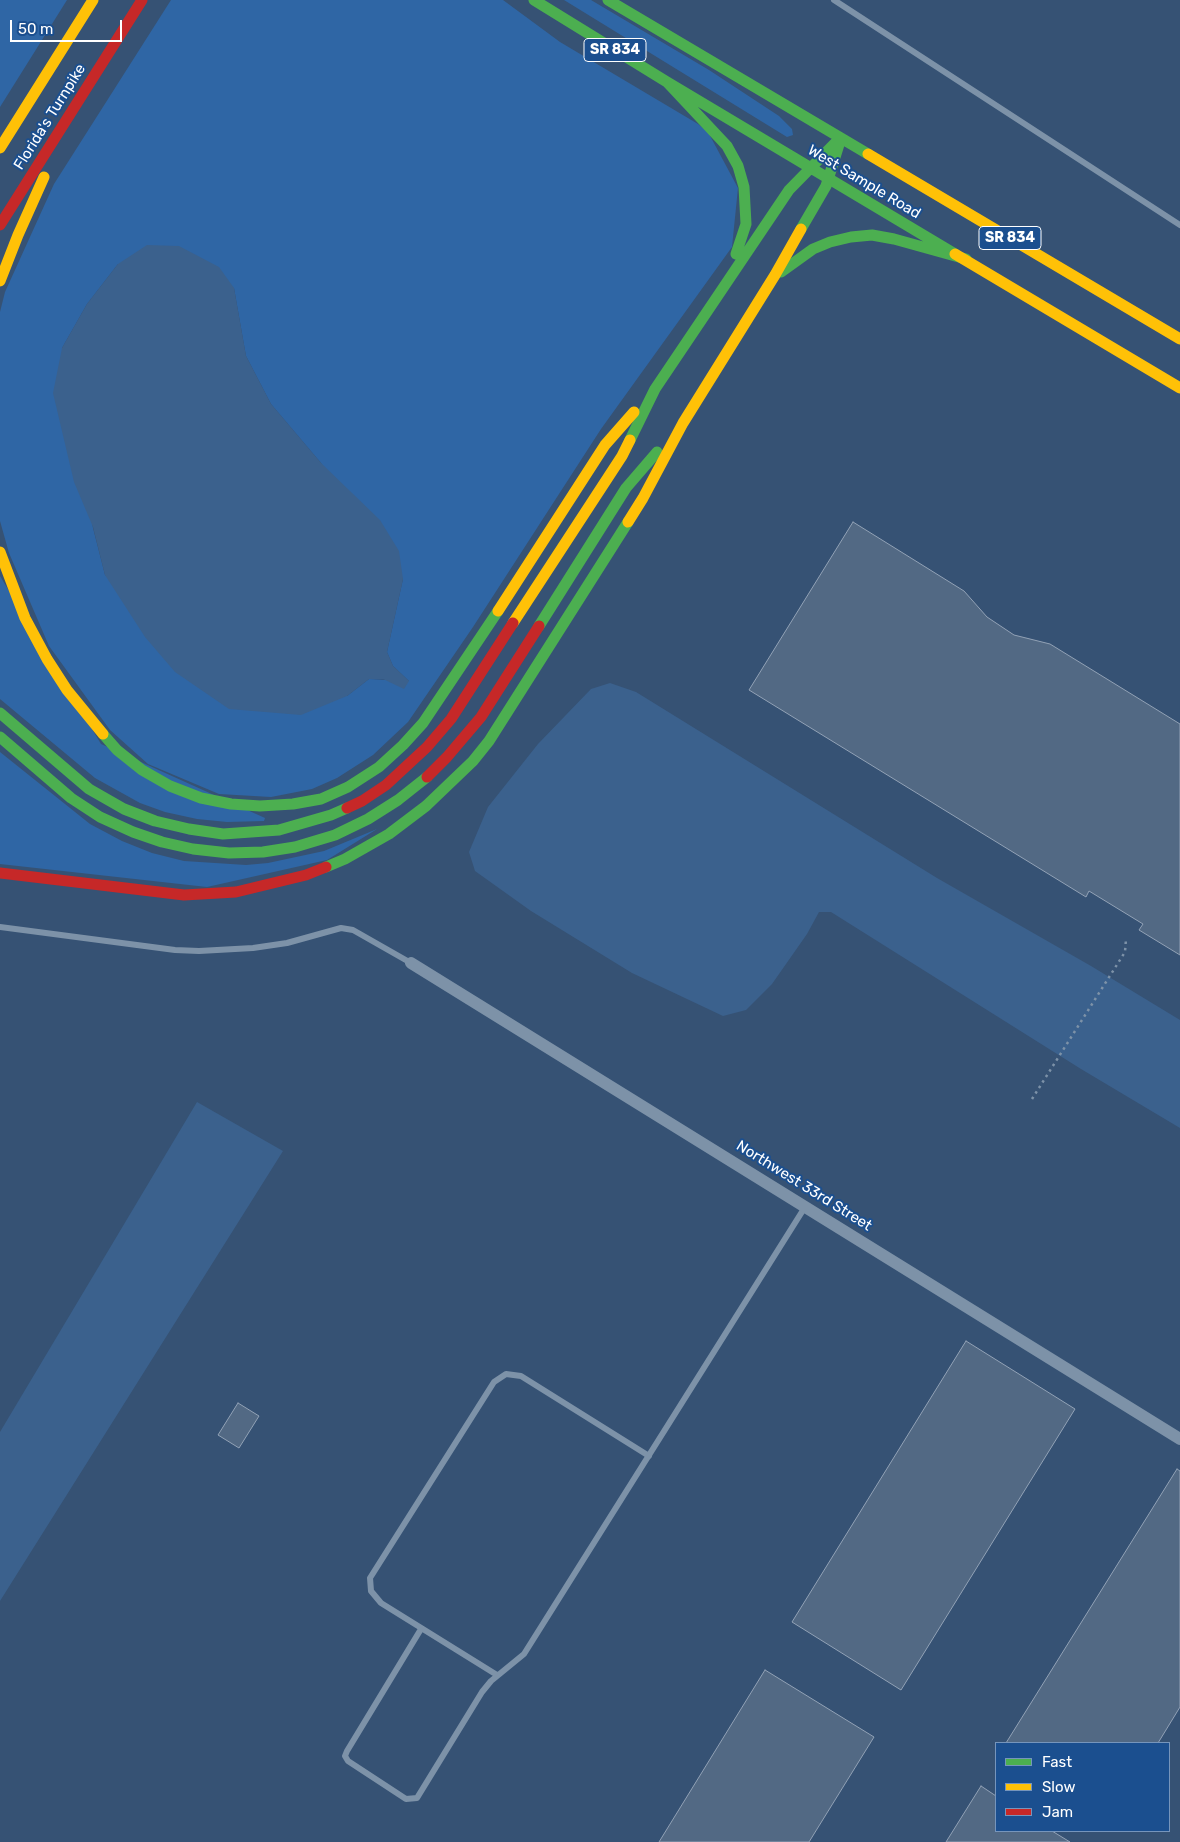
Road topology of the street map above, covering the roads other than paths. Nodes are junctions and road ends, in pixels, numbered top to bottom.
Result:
1 (93, 0) edge
2 (142, 0) edge
3 (534, 0) edge
4 (608, 0) edge
5 (834, 0) edge
6 (667, 82) junction
7 (70, 114) junction
8 (841, 138) junction
9 (0, 148) edge
10 (810, 167) junction
11 (829, 178) junction
12 (1180, 224) edge
13 (0, 225) edge
14 (966, 259) junction
15 (775, 275) junction
16 (729, 277) junction
17 (0, 281) edge
18 (1180, 339) edge
19 (1180, 388) edge
20 (655, 389) junction
21 (683, 423) junction
22 (0, 552) edge
23 (0, 713) edge
24 (0, 737) edge
25 (0, 872) edge
26 (0, 927) edge
27 (411, 963) joint
28 (805, 1206) junction
29 (1180, 1439) edge
30 (649, 1456) junction
31 (421, 1629) junction
32 (497, 1675) junction

1 - 9 main road, Florida's Turnpike
2 - 7 main road, Florida's Turnpike
3 - 6 main road, West Sample Road / SR 834
4 - 8 main road, West Sample Road / SR 834
5 - 12 lane
6 - 10 main road, West Sample Road / SR 834
6 - 16 main road
7 - 13 main road, Florida's Turnpike
7 - 17 main road
8 - 10 main road
8 - 11 main road
8 - 18 main road, West Sample Road / SR 834
10 - 11 main road, West Sample Road / SR 834
10 - 16 main road
11 - 14 main road, West Sample Road / SR 834
11 - 15 main road
14 - 15 main road
14 - 19 main road, West Sample Road / SR 834
15 - 21 main road
16 - 20 main road
20 - 22 main road
20 - 23 main road
21 - 24 main road
21 - 25 main road
26 - 27 lane
27 - 28 street, Northwest 33rd Street
28 - 29 street, Northwest 33rd Street
28 - 30 lane
30 - 31 lane
30 - 32 lane
31 - 32 lane
31 - 32 lane

